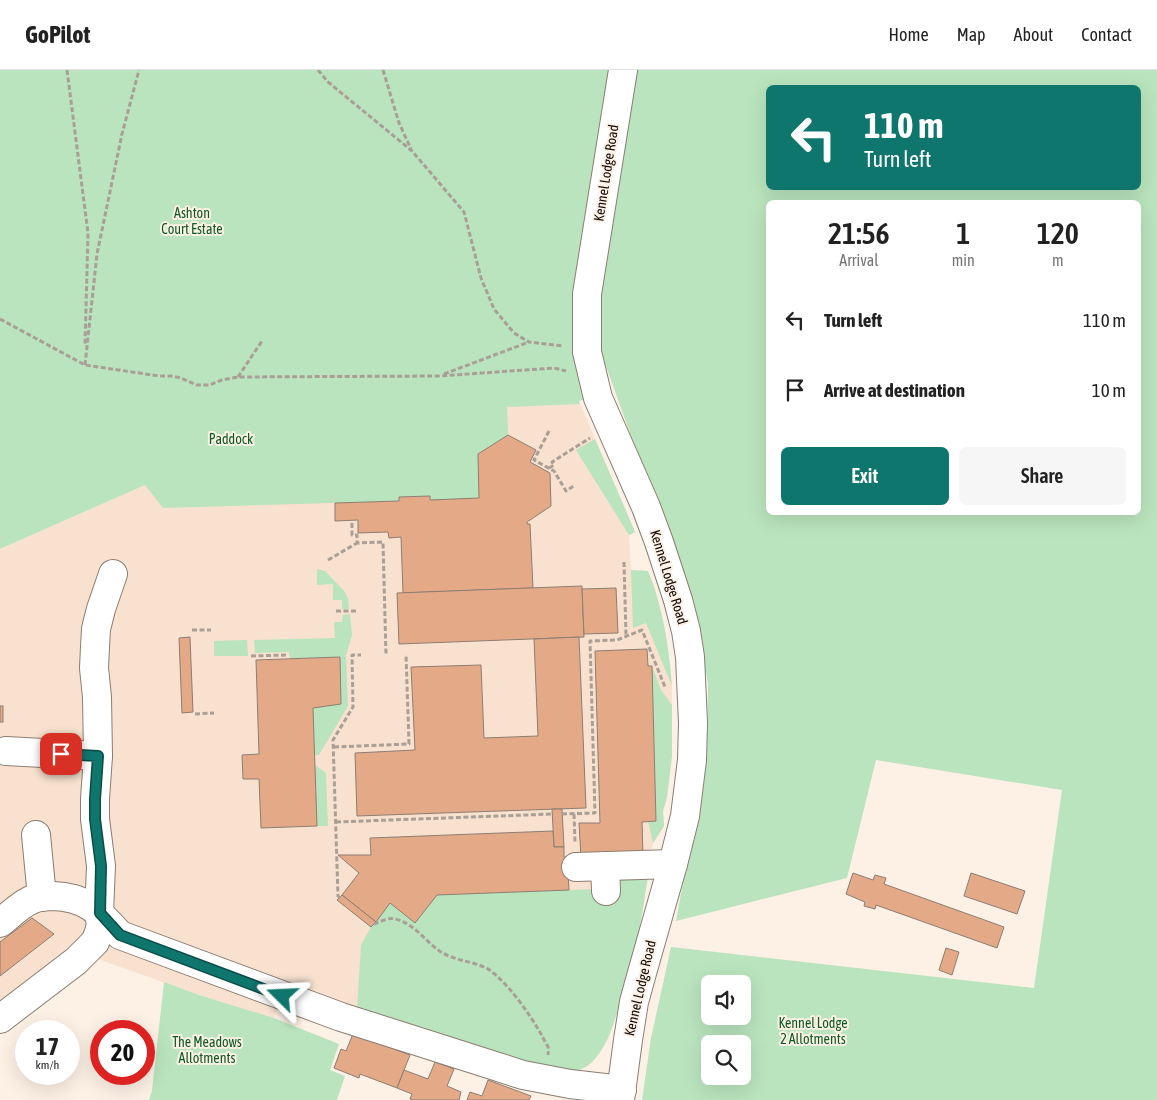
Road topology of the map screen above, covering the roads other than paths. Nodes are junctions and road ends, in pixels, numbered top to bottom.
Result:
1 (623, 70) edge
2 (113, 574) dead end
3 (6, 751) dead end
4 (98, 756) junction
5 (36, 836) dead end
6 (674, 864) junction
7 (576, 867) dead end
8 (42, 897) junction
9 (100, 913) junction
10 (4, 916) edge
11 (0, 1019) edge
12 (621, 1095) edge

1 - 6 street, Kennel Lodge Road
2 - 4 street
3 - 4 street
4 - 9 street
5 - 8 street
6 - 7 street
6 - 12 street, Kennel Lodge Road
8 - 9 street, Kennel Lodge Road
8 - 10 street
9 - 11 street
9 - 12 street, Kennel Lodge Road

